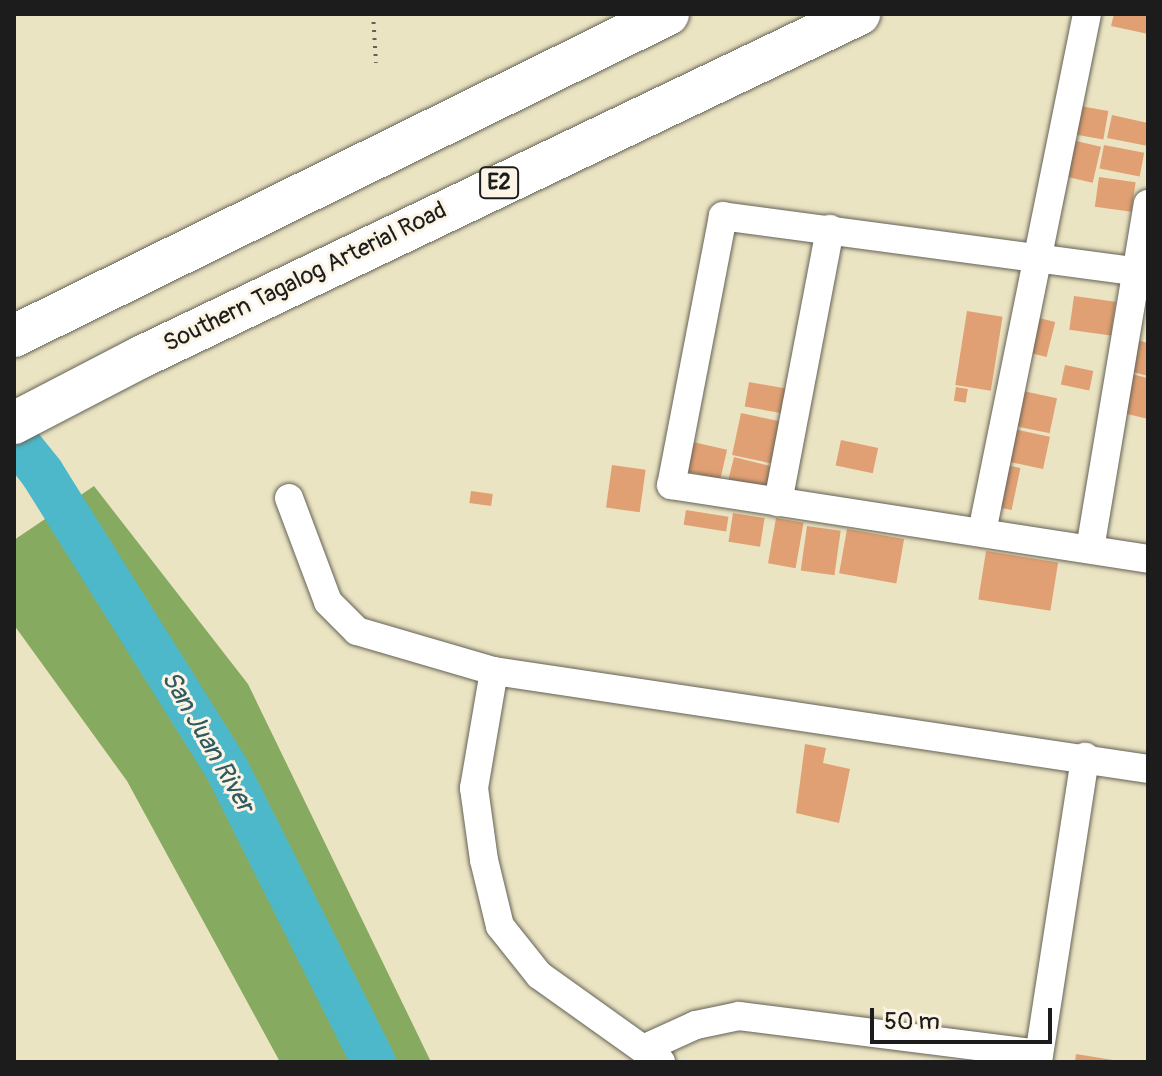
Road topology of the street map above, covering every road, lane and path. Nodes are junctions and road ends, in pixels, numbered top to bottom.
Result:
1 (373, 14) edge
2 (668, 14) edge
3 (859, 14) edge
4 (1087, 14) edge
5 (376, 63) dead end
6 (1148, 204) edge
7 (830, 229) junction
8 (1037, 255) junction
9 (1142, 272) edge
10 (14, 336) edge
11 (14, 423) edge
12 (289, 498) dead end
13 (778, 502) junction
14 (982, 532) junction
15 (1090, 549) junction
16 (1148, 559) edge
17 (494, 671) junction
18 (1085, 757) junction
19 (1148, 769) edge
20 (652, 1056) edge
21 (1038, 1058) edge

1 - 5 path
2 - 10 highway
3 - 11 highway, Southern Tagalog Arterial Road / E2
4 - 8 street
6 - 9 street
7 - 8 street
7 - 13 street
7 - 13 street
8 - 9 street
8 - 14 street
9 - 15 street
12 - 17 street
13 - 14 street
14 - 15 street
15 - 16 street
17 - 18 street
17 - 20 street
18 - 19 street
18 - 21 street
20 - 21 street

